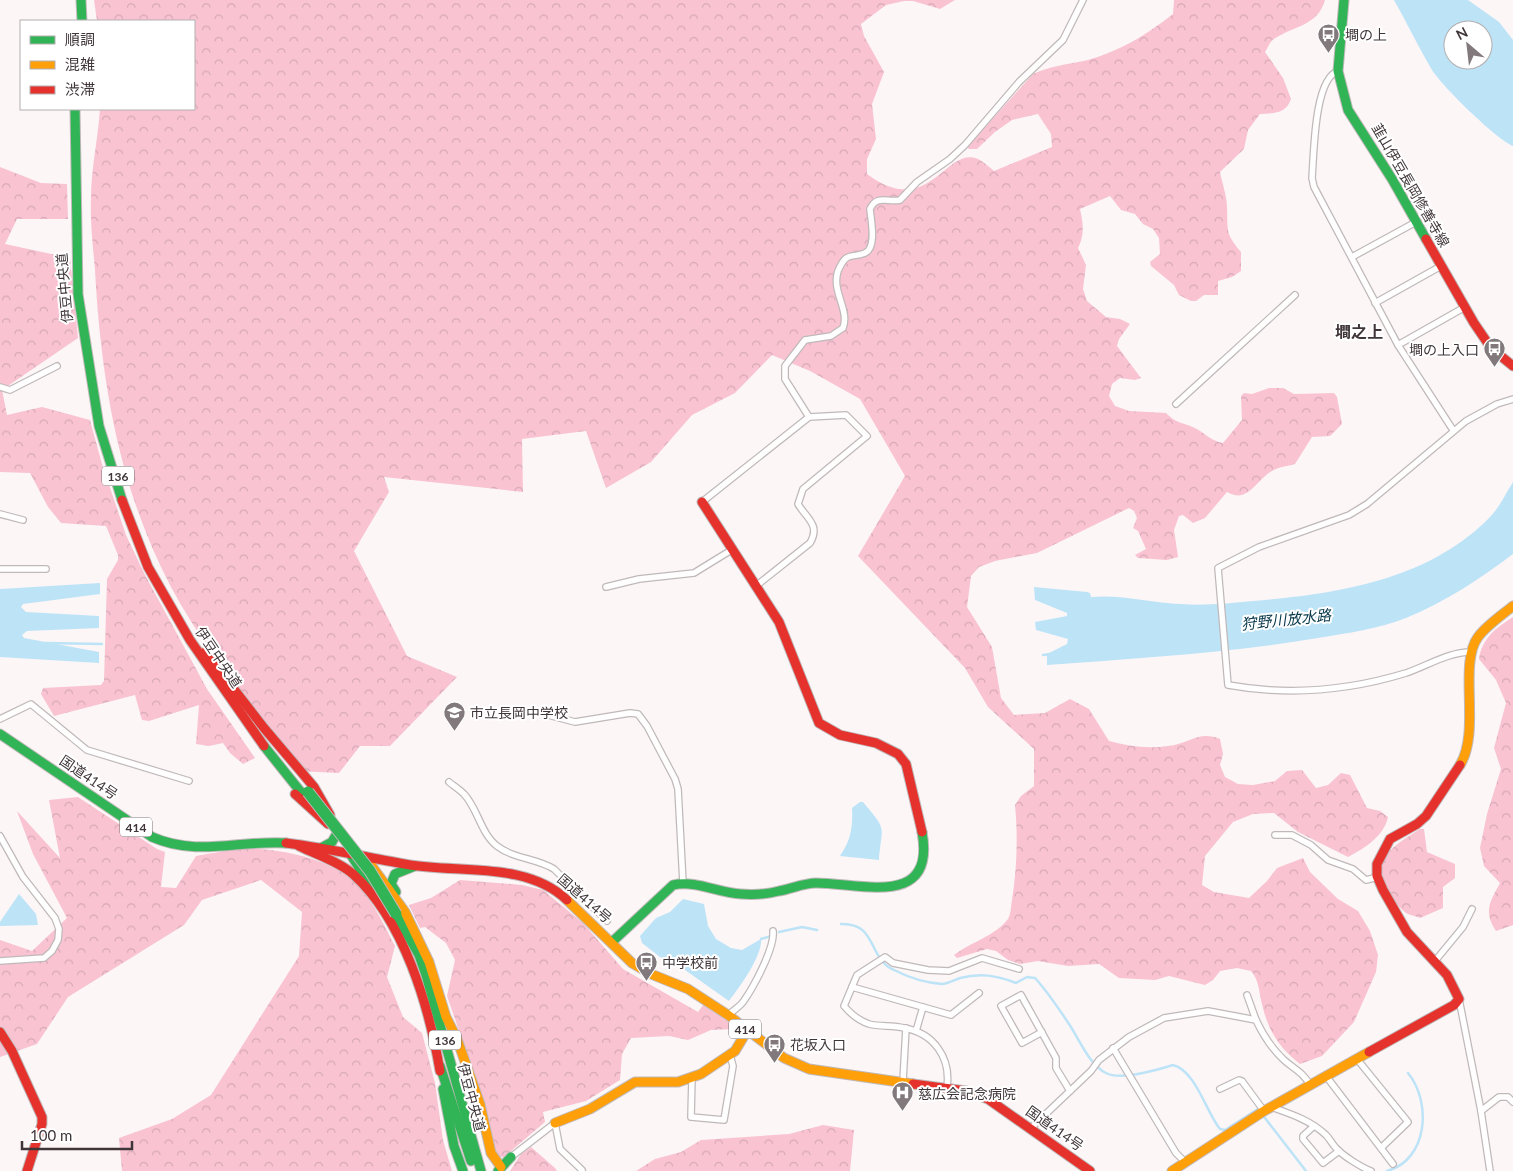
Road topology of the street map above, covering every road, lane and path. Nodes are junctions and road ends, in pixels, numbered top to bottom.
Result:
1 (1083, 0) edge
2 (1344, 0) edge
3 (80, 2) edge
4 (75, 20) edge
5 (82, 20) edge
6 (1338, 71) junction
7 (75, 110) edge
8 (81, 110) edge
9 (1416, 222) junction
10 (1352, 257) junction
11 (1441, 266) junction
12 (1295, 295) dead end
13 (1375, 302) junction
14 (1464, 307) junction
15 (1398, 345) junction
16 (57, 366) dead end
17 (1513, 366) edge
18 (0, 387) edge
19 (1513, 399) edge
20 (1176, 404) dead end
21 (809, 418) junction
22 (1453, 430) junction
23 (702, 502) joint
24 (0, 514) edge
25 (23, 520) dead end
26 (733, 549) junction
27 (0, 569) edge
28 (46, 569) dead end
29 (756, 586) junction
30 (606, 588) dead end
31 (1513, 606) edge
32 (193, 642) junction
33 (1471, 652) junction
34 (548, 715) dead end
35 (0, 718) edge
36 (0, 734) edge
37 (189, 781) dead end
38 (449, 782) dead end
39 (336, 835) junction
40 (1275, 835) dead end
41 (0, 836) edge
42 (295, 844) junction
43 (319, 849) junction
44 (351, 855) junction
45 (365, 858) junction
46 (415, 866) junction
47 (1378, 877) junction
48 (683, 883) junction
49 (1472, 909) dead end
50 (395, 915) junction
51 (607, 921) dead end
52 (773, 931) dead end
53 (612, 942) junction
54 (0, 961) edge
55 (1435, 961) junction
56 (1019, 969) dead end
57 (852, 987) junction
58 (979, 993) dead end
59 (1247, 994) dead end
60 (1459, 999) junction
61 (923, 1008) junction
62 (728, 1015) junction
63 (446, 1018) junction
64 (1256, 1020) junction
65 (906, 1028) junction
66 (747, 1031) junction
67 (0, 1032) edge
68 (916, 1032) junction
69 (1042, 1032) junction
70 (1113, 1048) junction
71 (730, 1055) junction
72 (1357, 1059) junction
73 (440, 1066) junction
74 (1326, 1076) junction
75 (692, 1078) junction
76 (903, 1081) junction
77 (1310, 1085) junction
78 (947, 1087) junction
79 (1220, 1089) dead end
80 (1070, 1091) junction
81 (1513, 1102) edge
82 (1267, 1109) junction
83 (1481, 1111) junction
84 (467, 1123) junction
85 (555, 1123) junction
86 (1314, 1126) junction
87 (1030, 1130) junction
88 (1380, 1148) junction
89 (1339, 1151) junction
90 (511, 1157) joint
91 (1185, 1162) junction
92 (1393, 1164) dead end
93 (499, 1169) edge
94 (582, 1170) edge
95 (26, 1171) edge
96 (463, 1171) edge
97 (478, 1171) edge
98 (1090, 1171) edge
99 (1172, 1171) edge
100 (1371, 1171) edge
101 (1490, 1171) edge

1 - 21 street
2 - 6 main road, 韮山伊豆長岡修善寺線
3 - 4 main road
3 - 5 main road
6 - 9 main road, 韮山伊豆長岡修善寺線
6 - 10 street
7 - 32 main road, 伊豆中央道 / 136
8 - 32 main road, 伊豆中央道 / 136
9 - 10 street
9 - 11 main road, 韮山伊豆長岡修善寺線
10 - 13 street
11 - 13 street
11 - 14 main road, 韮山伊豆長岡修善寺線
12 - 20 street
13 - 15 street
14 - 15 street
14 - 17 main road, 韮山伊豆長岡修善寺線
15 - 22 street
16 - 18 street
19 - 22 street
21 - 23 street
21 - 29 street
22 - 33 street
23 - 26 main road
24 - 25 street
26 - 29 main road
26 - 30 street
27 - 28 street
29 - 48 main road
31 - 33 main road
32 - 39 main road
32 - 45 main road
32 - 50 main road, 伊豆中央道 / 136, bridge
33 - 47 main road
34 - 48 street
35 - 37 street
36 - 42 main road, 国道414号 / 414
38 - 51 street
39 - 43 main road
39 - 44 main road
40 - 47 street
41 - 54 street
42 - 43 main road, 国道414号 / 414
42 - 50 main road
43 - 44 main road, 国道414号 / 414
44 - 45 main road, 国道414号 / 414
44 - 50 main road
45 - 46 main road, 国道414号 / 414
45 - 50 main road
46 - 50 main road
46 - 53 main road, 国道414号 / 414
47 - 55 main road
48 - 53 main road
49 - 55 street
50 - 63 main road
50 - 73 main road
50 - 84 main road, 伊豆中央道 / 136
50 - 97 main road, 伊豆中央道 / 136
52 - 62 street
53 - 62 main road, 国道414号 / 414
55 - 60 main road
56 - 57 street
57 - 61 street
57 - 65 street
58 - 61 street
59 - 64 street
60 - 72 main road
60 - 83 street
61 - 68 street
62 - 66 main road, 国道414号 / 414
63 - 84 main road
63 - 93 main road
64 - 70 street
64 - 77 street
65 - 68 street
65 - 76 street
66 - 71 main road
66 - 76 main road, 国道414号 / 414
67 - 95 main road
68 - 78 street
69 - 69 street
69 - 80 street
70 - 80 street
70 - 91 street
71 - 75 main road
71 - 75 street
72 - 74 main road
72 - 88 street
73 - 96 main road
73 - 97 main road
74 - 77 main road
74 - 88 street
75 - 85 main road
76 - 78 main road, 国道414号 / 414
77 - 82 main road
78 - 87 main road, 国道414号 / 414
79 - 82 street
80 - 87 street
81 - 83 street
82 - 86 street
82 - 91 main road
83 - 101 street
84 - 97 main road, 伊豆中央道 / 136
85 - 90 street
85 - 94 street
86 - 89 street
86 - 89 street
87 - 98 main road, 国道414号 / 414
88 - 92 street
89 - 100 street
90 - 93 main road
91 - 99 main road

